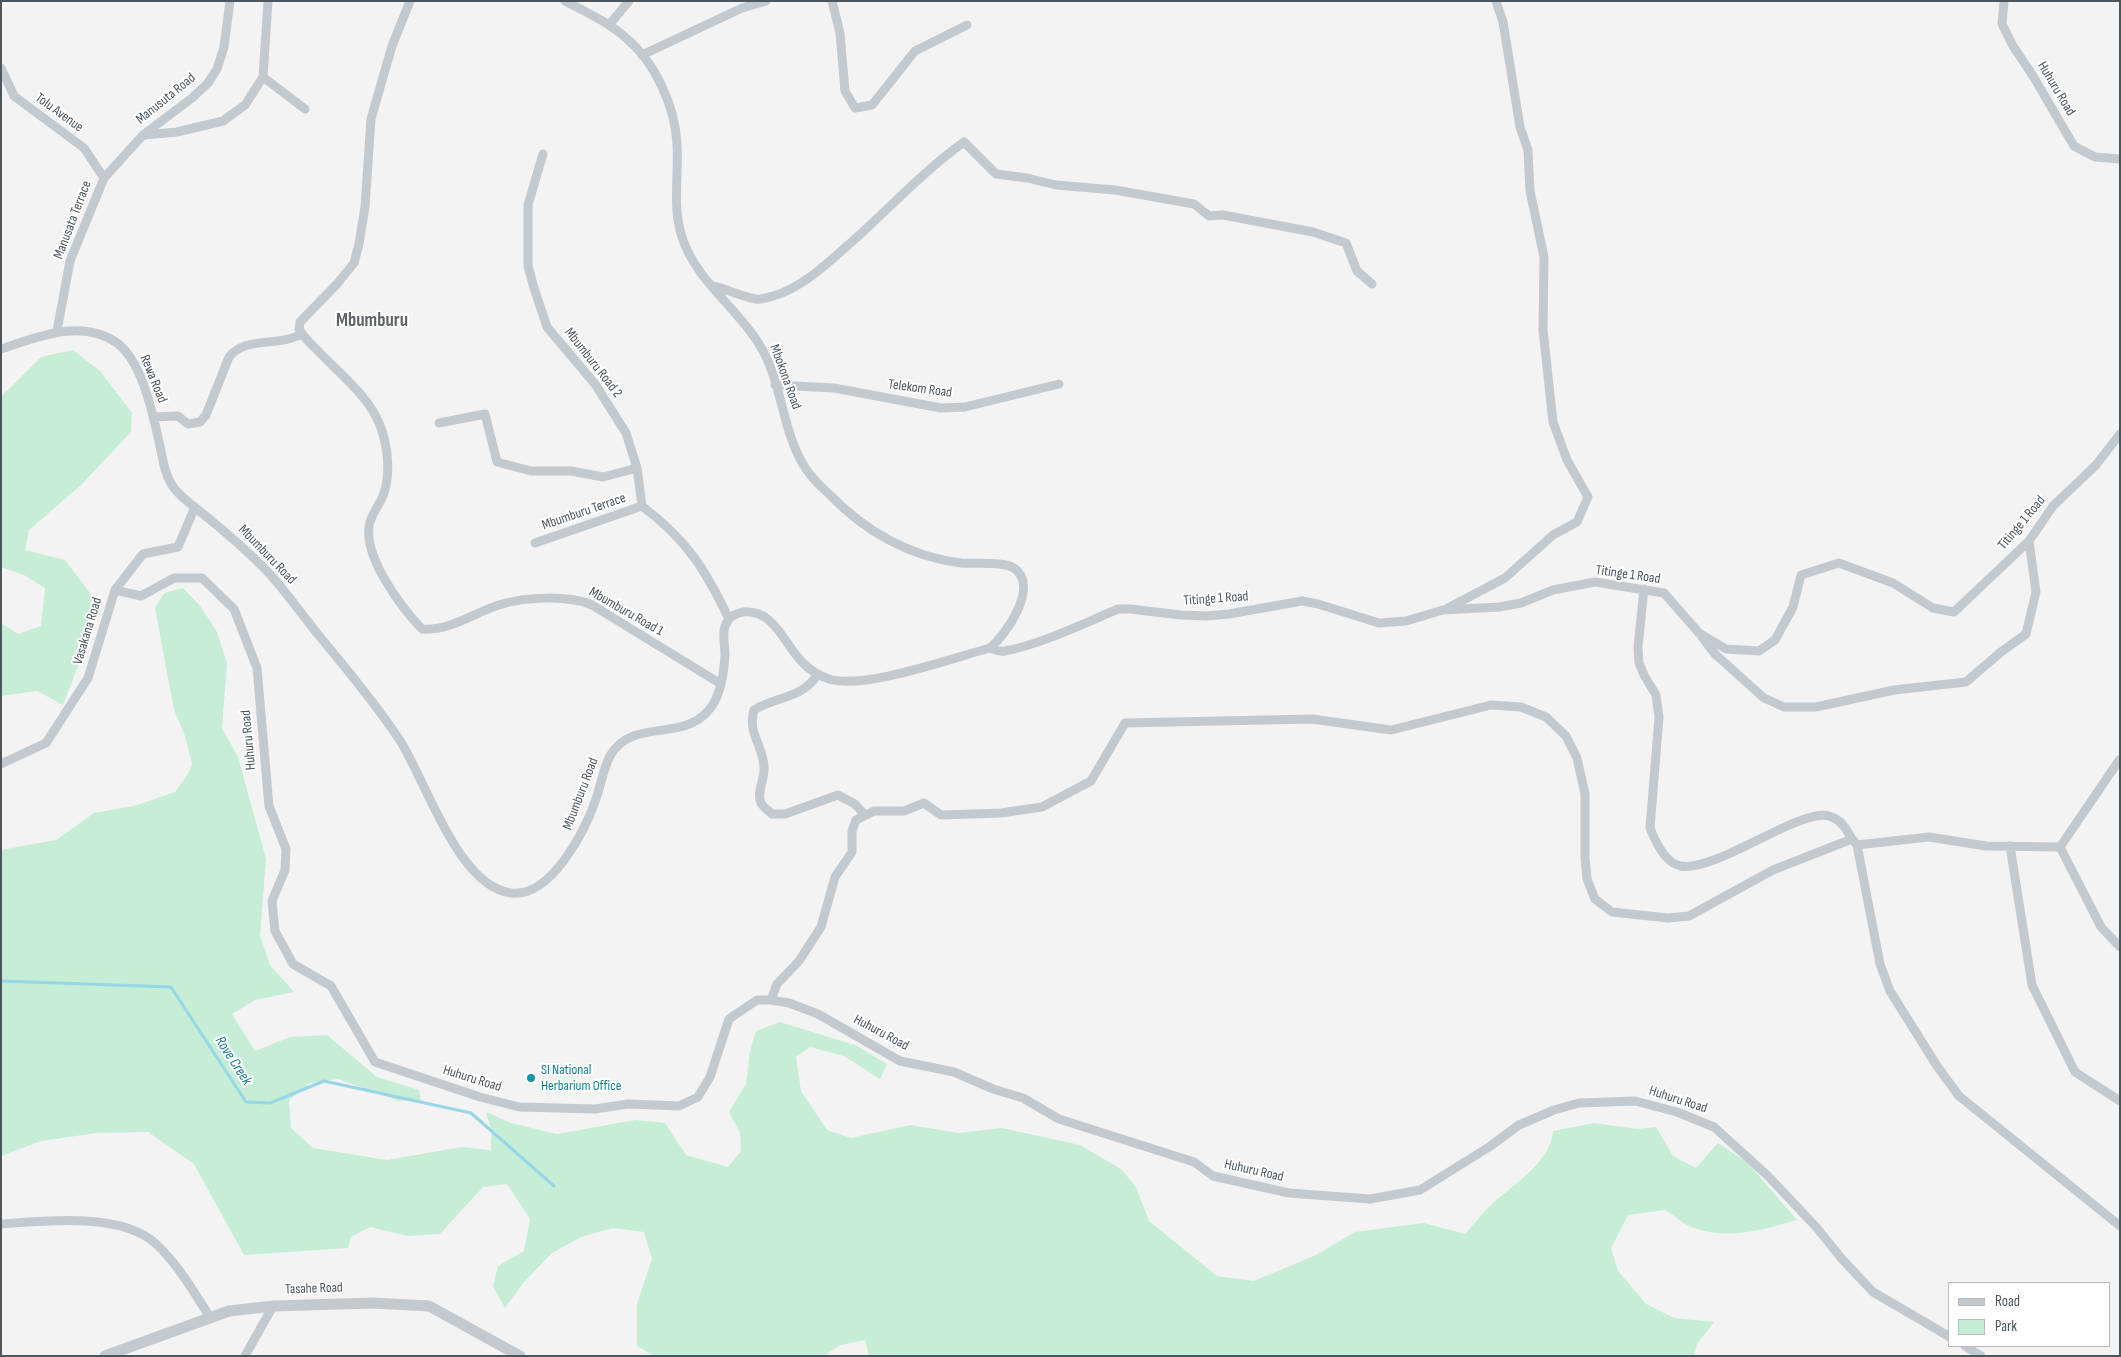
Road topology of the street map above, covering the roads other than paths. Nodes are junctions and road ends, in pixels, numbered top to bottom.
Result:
1 (230, 1) edge
2 (268, 1) edge
3 (410, 1) edge
4 (565, 1) edge
5 (629, 1) edge
6 (766, 1) edge
7 (832, 1) edge
8 (1496, 1) edge
9 (2004, 1) edge
10 (609, 25) junction
11 (967, 25) dead end
12 (642, 55) junction
13 (1, 68) edge
14 (263, 77) junction
15 (305, 109) dead end
16 (144, 135) junction
17 (543, 154) dead end
18 (2120, 159) edge
19 (104, 178) junction
20 (1372, 284) dead end
21 (713, 286) junction
22 (57, 331) junction
23 (302, 334) junction
24 (1, 348) edge
25 (776, 384) junction
26 (1058, 384) dead end
27 (153, 417) junction
28 (439, 423) dead end
29 (2120, 434) edge
30 (636, 468) junction
31 (642, 506) junction
32 (195, 507) junction
33 (2029, 541) junction
34 (535, 543) dead end
35 (1644, 589) junction
36 (115, 590) junction
37 (1444, 610) junction
38 (729, 619) junction
39 (1698, 633) junction
40 (990, 648) junction
41 (818, 674) junction
42 (721, 684) junction
43 (2120, 759) edge
44 (1, 764) edge
45 (865, 815) junction
46 (1854, 842) junction
47 (2010, 846) junction
48 (2060, 847) junction
49 (2120, 947) edge
50 (771, 1000) junction
51 (2120, 1101) edge
52 (1, 1224) edge
53 (2120, 1226) edge
54 (273, 1306) junction
55 (210, 1317) junction
56 (1948, 1336) edge
57 (1967, 1347) edge
58 (105, 1356) edge
59 (245, 1356) edge
60 (520, 1356) edge
61 (1981, 1356) edge

1 - 16 street, Manusuta Road
2 - 14 street
3 - 23 street
4 - 10 street, Mbokona Road
5 - 10 street
6 - 12 street
7 - 11 street
8 - 37 street
9 - 18 street, Huhuru Road
10 - 12 street, Mbokona Road
12 - 21 street, Mbokona Road
13 - 19 street, Tolu Avenue
14 - 15 street
14 - 16 street
16 - 19 street, Manusuta Road
17 - 30 street, Mbumburu Road 2
19 - 22 street, Manusata Terrace
20 - 21 street
21 - 25 street, Mbokona Road
22 - 24 street, Rewa Road
22 - 27 street, Rewa Road
23 - 27 street
23 - 42 street, Mbumburu Road 1
25 - 26 street, Telekom Road
25 - 40 street, Mbokona Road
27 - 32 street, Rewa Road
28 - 30 street
29 - 33 street, Titinge 1 Road
30 - 31 street, Mbumburu Road 2
31 - 34 street, Mbumburu Terrace
31 - 38 street
32 - 36 street, Vasakana Road
32 - 42 street, Mbumburu Road
33 - 39 street, Titinge 1 Road
33 - 39 street
35 - 37 street, Titinge 1 Road
35 - 39 street, Titinge 1 Road
35 - 46 street
36 - 44 street, Vasakana Road
36 - 50 street, Huhuru Road
37 - 40 street, Titinge 1 Road
38 - 41 street
38 - 42 street, Mbumburu Road
40 - 41 street
41 - 45 street
43 - 48 street
45 - 46 street
45 - 50 street
46 - 47 street
46 - 53 street
47 - 48 street
47 - 51 street
48 - 49 street
50 - 56 street, Huhuru Road
52 - 55 street
54 - 55 street, Tasahe Road
54 - 59 street
54 - 60 street, Tasahe Road
55 - 58 street, Tasahe Road
57 - 61 street

